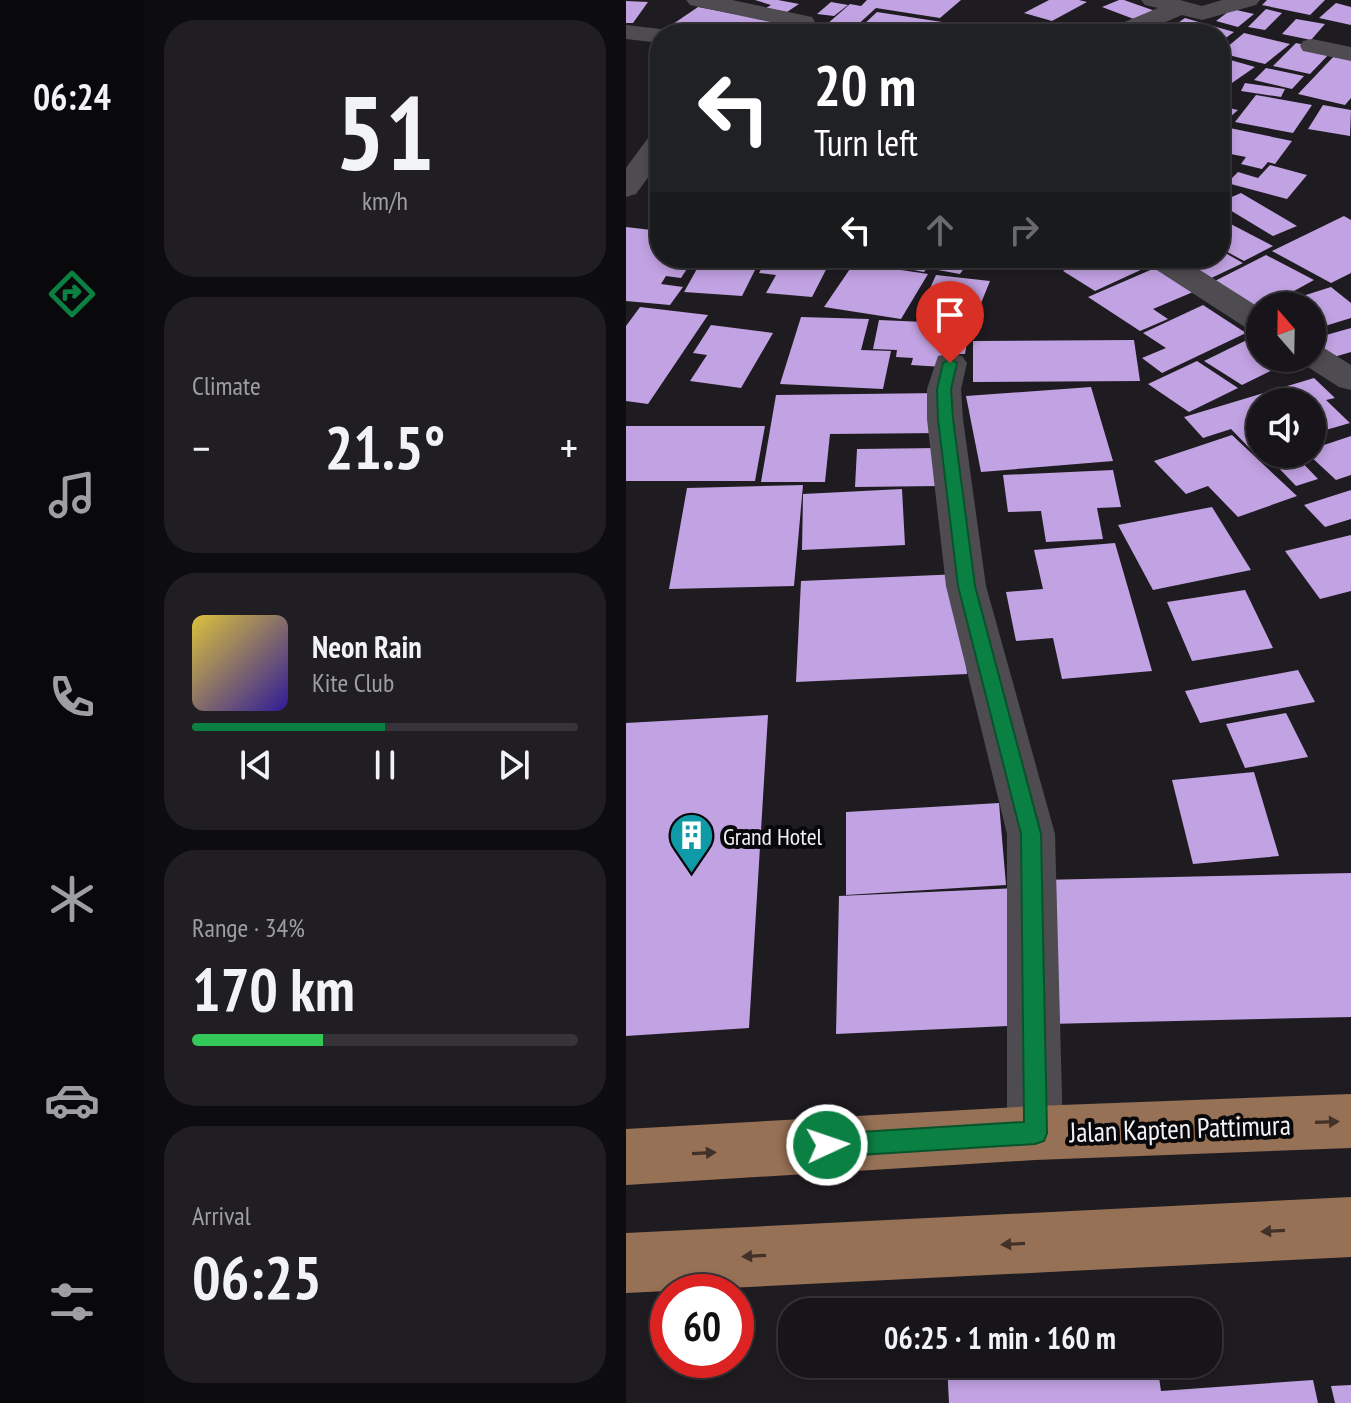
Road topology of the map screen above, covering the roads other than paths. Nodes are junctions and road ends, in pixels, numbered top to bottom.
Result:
1 (698, 0) edge
2 (1153, 0) edge
3 (1248, 0) edge
4 (1179, 8) junction
5 (796, 24) edge
6 (1141, 24) edge
7 (626, 32) edge
8 (650, 35) edge
9 (1312, 46) dead end
10 (1351, 54) edge
11 (650, 155) edge
12 (626, 188) edge
13 (650, 190) edge
14 (1176, 268) edge
15 (1246, 313) edge
16 (950, 363) dead end
17 (1326, 364) edge
18 (1351, 380) edge
19 (1351, 1121) edge
20 (1035, 1133) junction
21 (626, 1157) edge
22 (1351, 1227) edge
23 (626, 1263) edge

1 - 5 street
2 - 4 street
3 - 4 street
4 - 6 street
7 - 8 street
9 - 10 street
11 - 12 street
12 - 13 street
14 - 15 street
16 - 20 street
17 - 18 street
20 -> 19 main road, Jalan Kapten Pattimura
21 -> 20 main road, Jalan Kapten Pattimura
22 -> 23 main road

